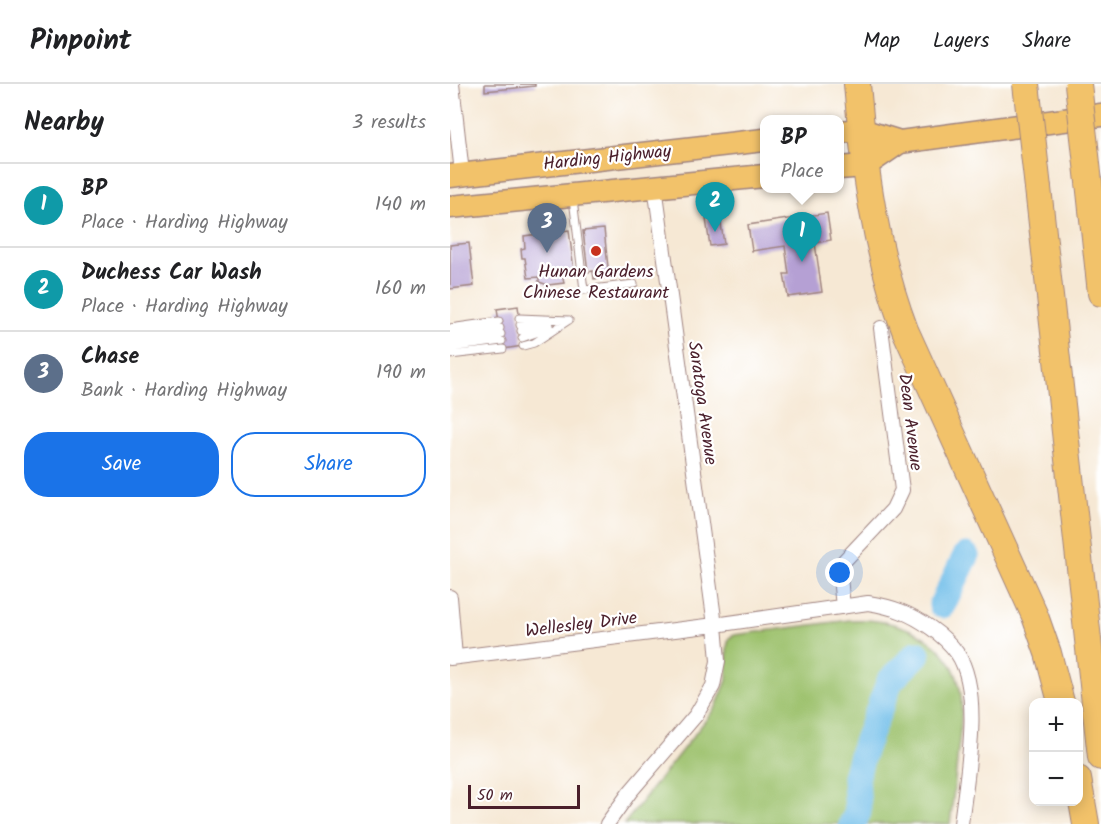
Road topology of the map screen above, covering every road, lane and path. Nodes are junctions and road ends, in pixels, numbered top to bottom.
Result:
1 (452, 84) edge
2 (857, 84) edge
3 (1026, 84) edge
4 (1078, 84) edge
5 (1101, 115) edge
6 (850, 131) edge
7 (760, 141) edge
8 (900, 142) junction
9 (653, 152) junction
10 (865, 166) junction
11 (844, 168) edge
12 (456, 175) edge
13 (760, 176) edge
14 (655, 186) junction
15 (573, 195) junction
16 (457, 206) edge
17 (634, 284) dead end
18 (1101, 293) edge
19 (569, 320) joint
20 (450, 328) edge
21 (881, 328) dead end
22 (501, 334) junction
23 (450, 335) edge
24 (450, 341) edge
25 (450, 348) edge
26 (450, 355) edge
27 (450, 597) edge
28 (843, 607) junction
29 (715, 625) junction
30 (452, 657) edge
31 (1060, 698) edge
32 (1101, 757) edge
33 (1083, 806) edge
34 (607, 824) edge
35 (961, 824) edge
36 (1086, 824) edge

1 - 12 street
2 - 6 highway
3 - 32 highway, bridge
4 - 18 highway, bridge
5 - 8 main road
6 - 8 main road
6 - 10 highway
7 - 9 main road, Harding Highway
8 - 10 main road
9 - 12 main road, Harding Highway
9 - 16 main road
10 - 11 main road
10 - 31 highway
13 - 14 main road, Harding Highway
14 - 15 main road, Harding Highway
14 - 29 street, Saratoga Avenue
15 - 16 main road, Harding Highway
15 - 17 lane
19 - 19 lane
20 - 22 lane
21 - 28 street, Dean Avenue
22 - 23 lane
22 - 24 lane
22 - 25 lane
22 - 26 lane
27 - 30 street
28 - 29 street, Wellesley Drive
28 - 35 street, Wellesley Drive
29 - 30 street, Wellesley Drive
29 - 34 street, Saratoga Avenue
33 - 36 highway

